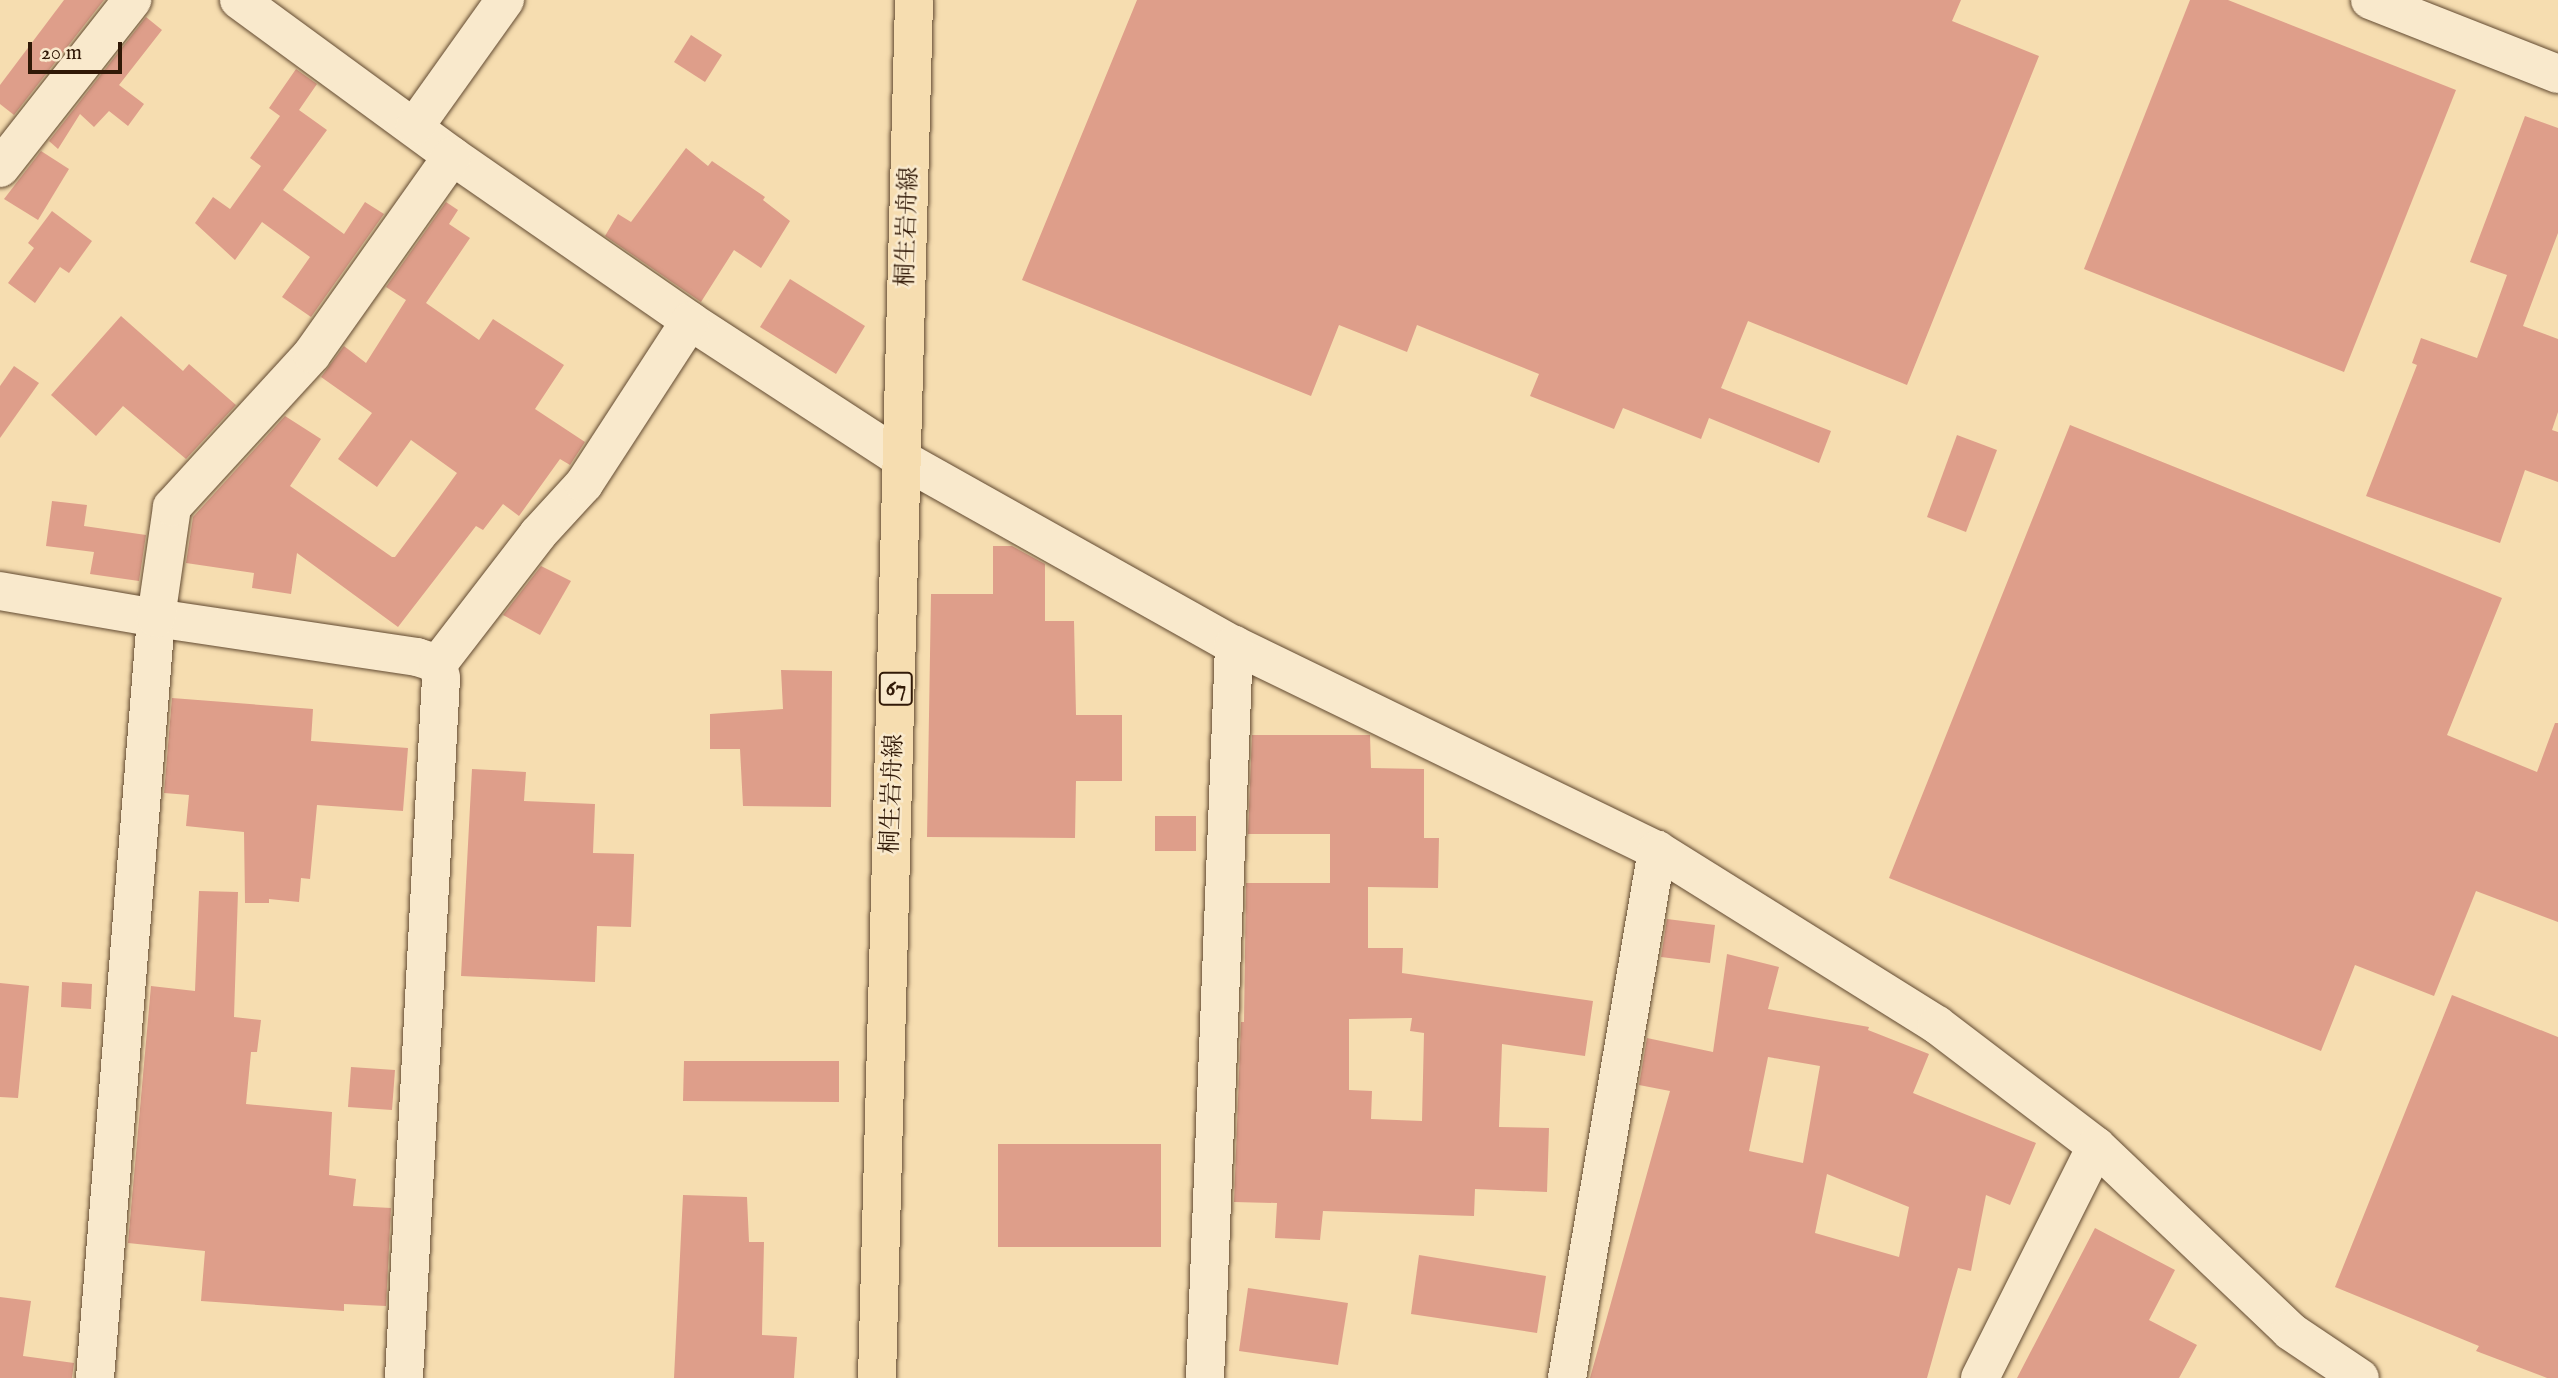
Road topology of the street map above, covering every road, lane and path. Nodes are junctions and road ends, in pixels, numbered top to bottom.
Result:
1 (132, 0) edge
2 (239, 0) edge
3 (505, 0) edge
4 (914, 0) edge
5 (2382, 2) edge
6 (2558, 74) edge
7 (415, 126) junction
8 (452, 156) junction
9 (0, 169) edge
10 (690, 321) junction
11 (902, 459) junction
12 (0, 591) edge
13 (156, 618) junction
14 (1234, 645) junction
15 (438, 664) junction
16 (1657, 850) junction
17 (2096, 1146) junction
18 (95, 1378) edge
19 (404, 1378) edge
20 (877, 1378) edge
21 (1205, 1378) edge
22 (1567, 1378) edge
23 (1980, 1378) edge
24 (2360, 1378) edge

1 - 9 street
2 - 7 street
3 - 7 street
4 - 11 main road, 桐生岩舟線 / 67
5 - 6 street
7 - 8 street
8 - 10 street
8 - 13 street
10 - 11 street
10 - 15 street
11 - 14 street
11 - 20 main road, 桐生岩舟線 / 67
12 - 13 street
13 - 15 street
13 - 18 street
14 - 16 street
14 - 21 street
15 - 19 street
16 - 17 street
16 - 22 street
17 - 23 street
17 - 24 street

